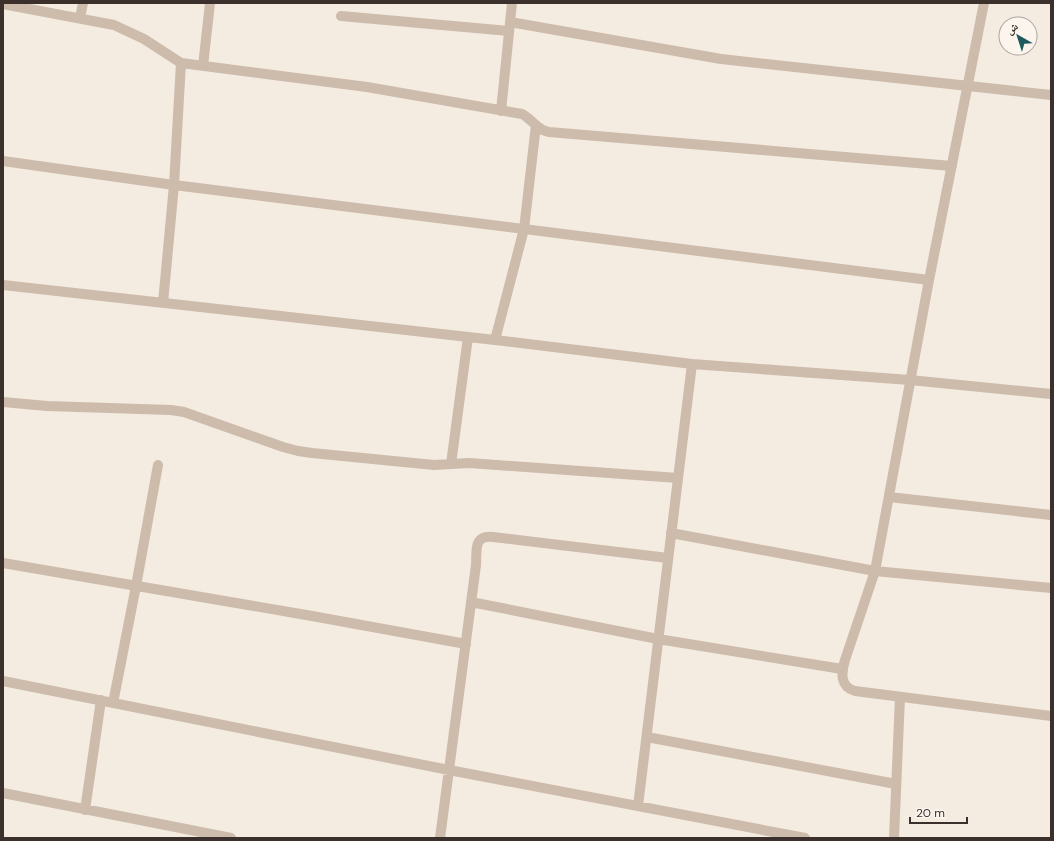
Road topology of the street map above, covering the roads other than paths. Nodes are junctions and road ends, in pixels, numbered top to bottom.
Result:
1 (83, 3) edge
2 (210, 3) edge
3 (512, 3) edge
4 (984, 3) edge
5 (3, 4) edge
6 (341, 16) dead end
7 (80, 18) junction
8 (509, 26) junction
9 (181, 63) junction
10 (203, 66) junction
11 (968, 85) junction
12 (1051, 95) edge
13 (501, 111) junction
14 (536, 125) junction
15 (3, 161) edge
16 (952, 166) junction
17 (174, 185) junction
18 (524, 229) junction
19 (929, 280) junction
20 (3, 285) edge
21 (163, 303) junction
22 (468, 337) junction
23 (495, 340) junction
24 (692, 364) junction
25 (910, 380) junction
26 (1051, 394) edge
27 (3, 402) edge
28 (158, 464) dead end
29 (451, 464) junction
30 (678, 478) junction
31 (888, 497) junction
32 (1051, 515) edge
33 (672, 533) junction
34 (668, 558) junction
35 (3, 563) edge
36 (875, 572) junction
37 (136, 586) junction
38 (1051, 588) edge
39 (471, 602) junction
40 (658, 638) junction
41 (466, 644) junction
42 (842, 669) junction
43 (3, 681) edge
44 (900, 697) junction
45 (100, 700) junction
46 (113, 703) junction
47 (1051, 716) edge
48 (646, 737) junction
49 (449, 770) junction
50 (896, 784) junction
51 (3, 793) edge
52 (638, 806) junction
53 (85, 810) junction
54 (231, 838) edge
55 (440, 838) edge
56 (805, 838) edge
57 (894, 838) edge

1 - 7 street
2 - 10 street
3 - 8 street
4 - 11 street
5 - 7 street
6 - 8 street
7 - 9 street
8 - 11 street
8 - 13 street
9 - 10 street
9 - 17 street
10 - 13 street
11 - 12 street
11 - 16 street
13 - 14 street
14 - 16 street
14 - 18 street
15 - 17 street
16 - 19 street
17 - 18 street
17 - 21 street
18 - 19 street
18 - 23 street
19 - 25 street
20 - 21 street
21 - 22 street
22 - 23 street
22 - 29 street
23 - 24 street
24 - 25 street
24 - 30 street
25 - 26 street
25 - 31 street
27 - 29 street
28 - 37 street
29 - 30 street
30 - 33 street
31 - 32 street
31 - 36 street
33 - 34 street
33 - 36 street
34 - 39 street
34 - 40 street
35 - 37 street
36 - 38 street
36 - 42 street
37 - 41 street
37 - 46 street
39 - 40 street
39 - 41 street
40 - 42 street
40 - 48 street
41 - 49 street
42 - 44 street
43 - 45 street
44 - 47 street
44 - 50 street
45 - 46 street
45 - 53 street
46 - 49 street
48 - 50 street
48 - 52 street
49 - 52 street
49 - 55 street
50 - 57 street
51 - 53 street
52 - 56 street
53 - 54 street

